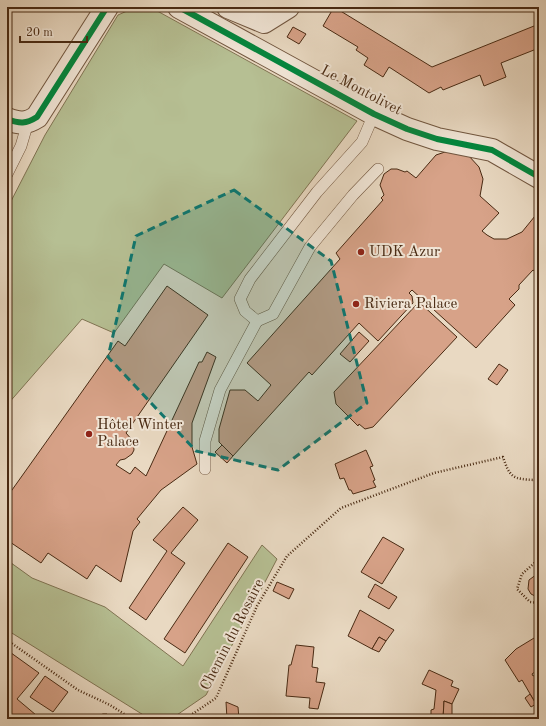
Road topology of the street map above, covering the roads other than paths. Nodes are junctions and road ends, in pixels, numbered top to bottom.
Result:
1 (107, 7) edge
2 (179, 7) edge
3 (228, 7) edge
4 (288, 7) edge
5 (374, 114) junction
6 (17, 121) edge
7 (378, 169) dead end
8 (7, 174) edge
9 (539, 177) edge
10 (257, 321) junction
11 (205, 469) dead end

1 - 6 street
2 - 5 street, Le Montolivet
3 - 4 street
5 - 9 street, Le Montolivet
5 - 10 lane
6 - 8 lane
7 - 10 lane
10 - 11 lane

